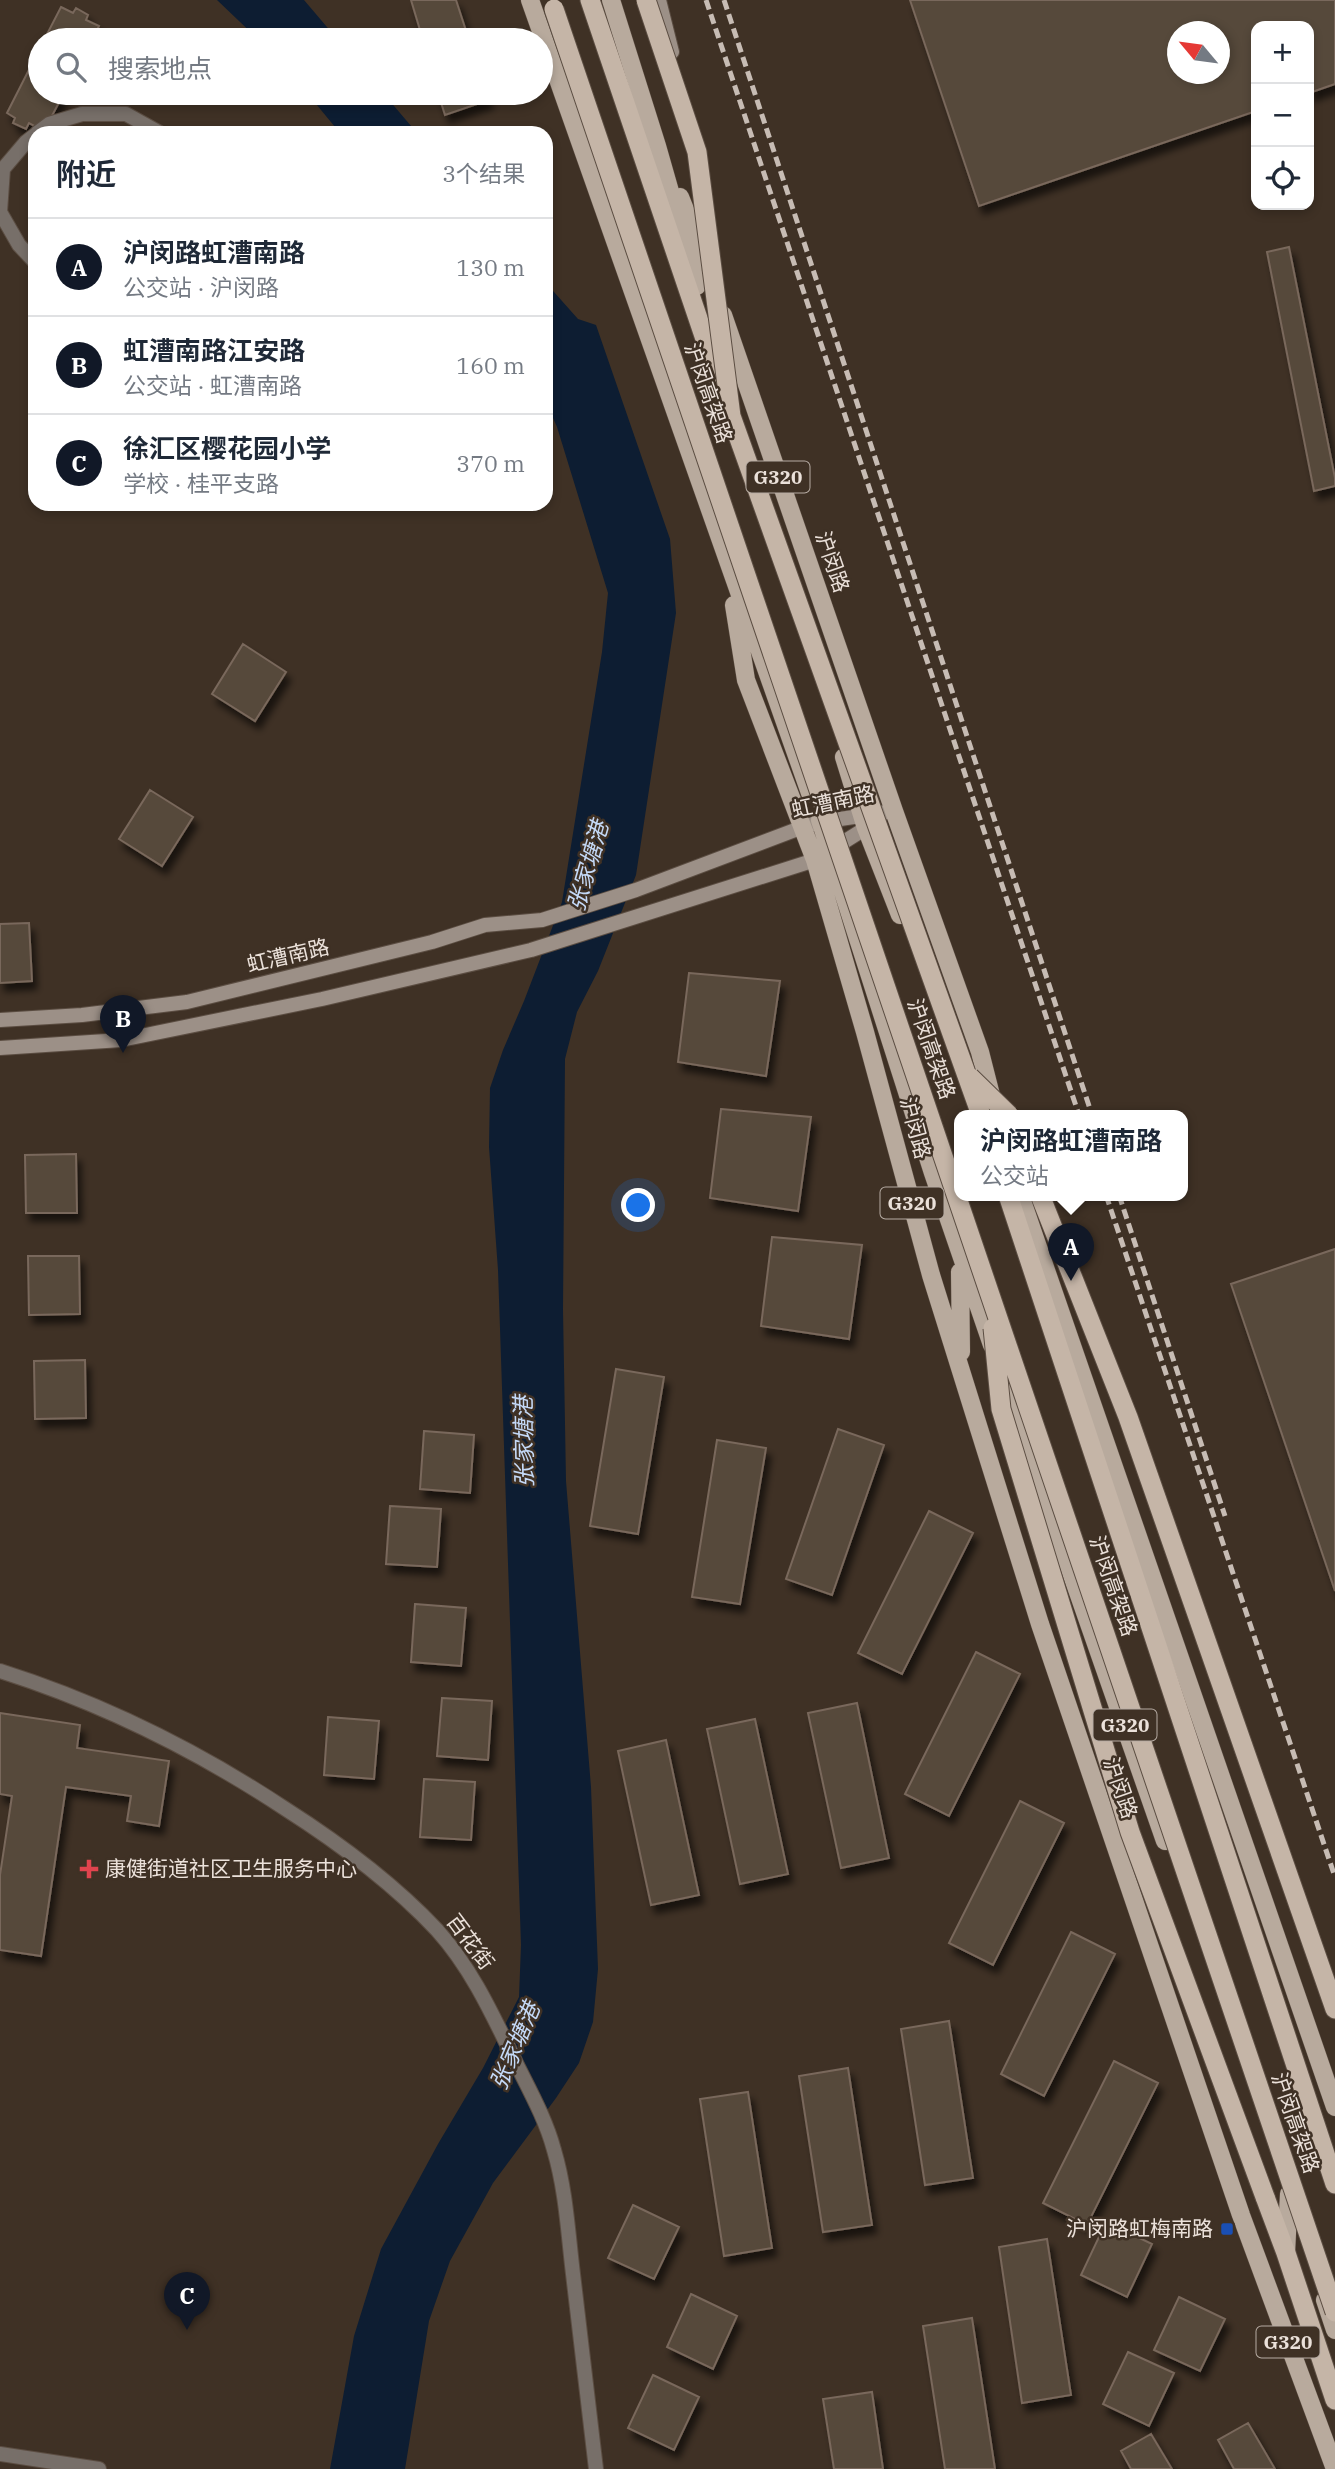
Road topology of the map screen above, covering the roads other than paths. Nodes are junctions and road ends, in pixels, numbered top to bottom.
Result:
1 (530, 0) edge
2 (590, 0) edge
3 (611, 0) edge
4 (646, 0) edge
5 (659, 0) edge
6 (551, 3) edge
7 (540, 28) edge
8 (553, 65) edge
9 (47, 126) edge
10 (147, 126) edge
11 (28, 140) edge
12 (657, 146) junction
13 (697, 152) junction
14 (2, 169) edge
15 (28, 255) edge
16 (731, 416) junction
17 (894, 811) junction
18 (864, 822) junction
19 (812, 824) junction
20 (822, 856) junction
21 (0, 1020) edge
22 (865, 1032) junction
23 (0, 1048) edge
24 (968, 1075) junction
25 (981, 1110) edge
26 (981, 1110) edge
27 (995, 1110) edge
28 (1004, 1110) edge
29 (933, 1173) junction
30 (954, 1190) edge
31 (958, 1201) edge
32 (1010, 1201) edge
33 (1022, 1201) edge
34 (1042, 1201) edge
35 (960, 1255) junction
36 (990, 1296) junction
37 (962, 1373) junction
38 (0, 1671) edge
39 (1335, 2009) edge
40 (1335, 2107) edge
41 (1335, 2184) edge
42 (1289, 2194) junction
43 (1286, 2253) junction
44 (1335, 2312) edge
45 (1335, 2330) edge
46 (1335, 2400) edge
47 (0, 2454) edge
48 (99, 2469) edge
49 (596, 2469) edge
50 (1335, 2469) edge

1 - 7 main road, 沪闵路 / G320
2 - 16 highway, 沪闵高架路, bridge
3 - 12 main road, 沪闵路 / G320
4 - 13 highway, bridge
5 - 13 main road, bridge
6 - 30 highway, 沪闵高架路, bridge
8 - 19 main road, 沪闵路 / G320
9 - 10 street
11 - 14 street
12 - 17 main road, 沪闵路 / G320
12 - 18 main road, 沪闵路
13 - 16 highway, bridge
14 - 15 street
16 - 24 highway, 沪闵高架路, bridge
17 - 18 main road, 虹漕南路
17 - 27 main road, 沪闵路 / G320
18 - 19 main road, 虹漕南路
18 - 20 main road, 虹漕南路
18 - 25 main road, 沪闵路
19 - 20 main road, 沪闵路 / G320
19 - 21 main road, 虹漕南路
20 - 22 main road, 沪闵路 / G320
20 - 23 main road, 虹漕南路
20 - 29 main road, 沪闵路 / G320
22 - 29 main road, 沪闵路 / G320
22 - 37 main road, 沪闵路 / G320
24 - 26 highway, 沪闵高架路, bridge
24 - 28 highway, bridge
29 - 35 main road, 沪闵路 / G320
31 - 36 highway, 沪闵高架路, bridge
32 - 41 highway, 沪闵高架路
33 - 40 main road
34 - 39 highway
35 - 37 main road
35 - 42 main road, 沪闵路 / G320
36 - 43 highway, bridge
36 - 44 highway, 沪闵高架路, bridge
37 - 50 main road, 沪闵路 / G320
38 - 49 street, 百花街
42 - 43 main road
42 - 45 main road, 沪闵路 / G320
43 - 46 highway
47 - 48 street

